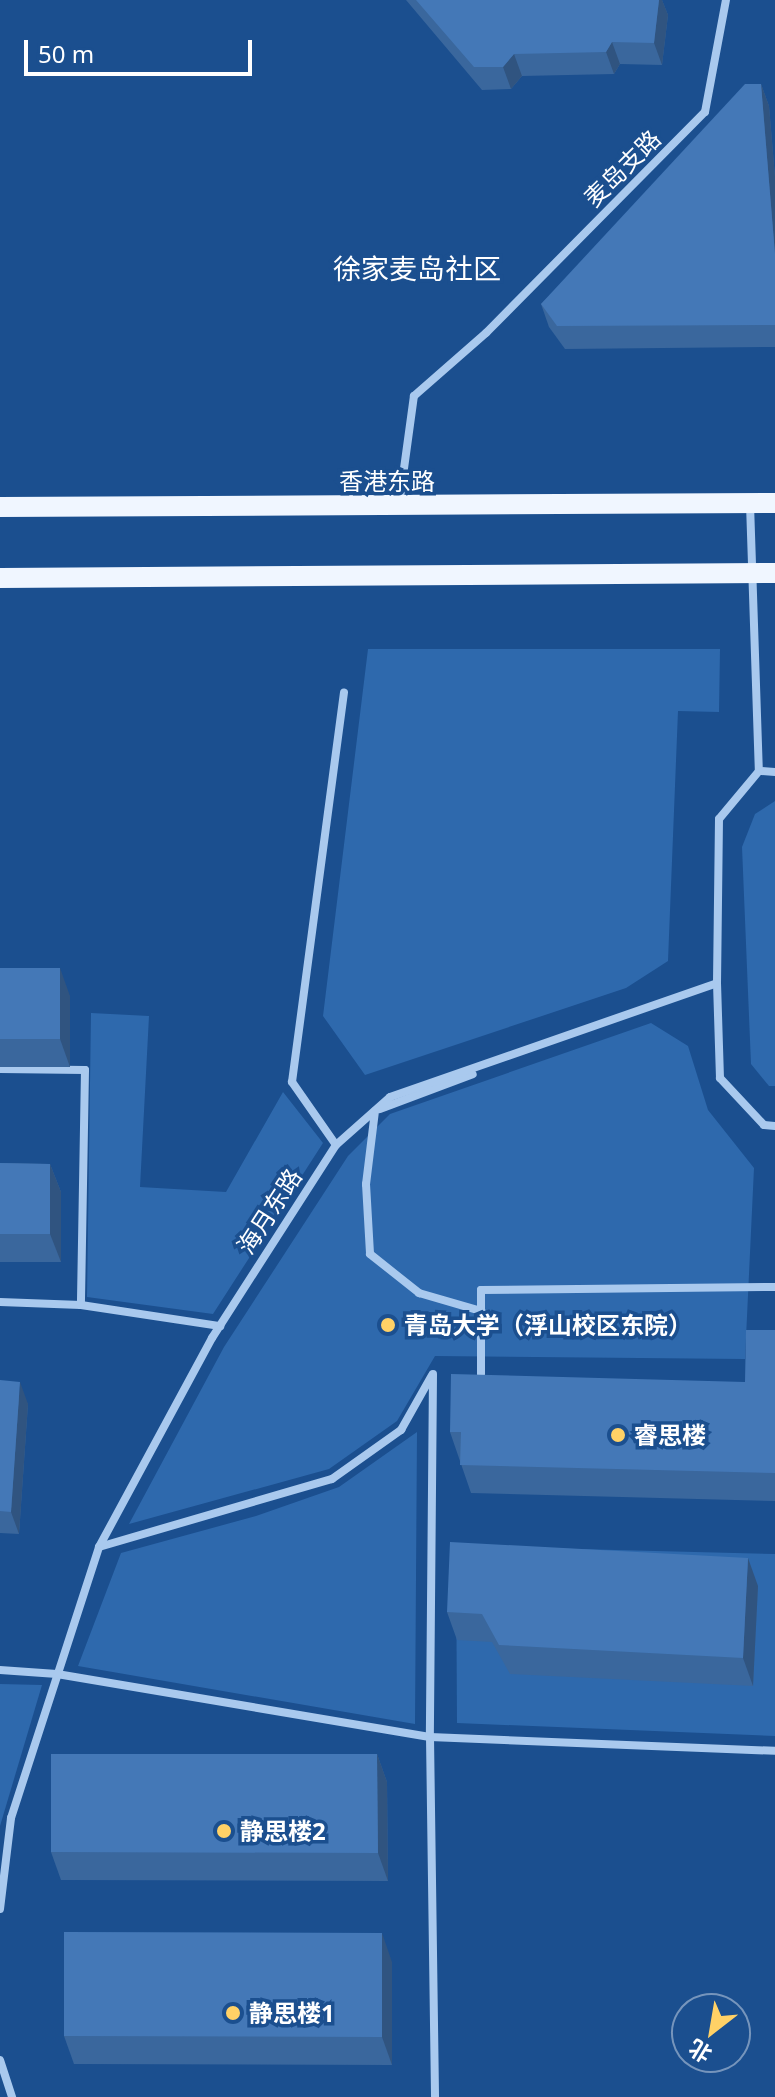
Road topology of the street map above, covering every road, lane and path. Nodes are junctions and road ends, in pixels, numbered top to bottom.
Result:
1 (726, 0) edge
2 (750, 503) junction
3 (775, 503) edge
4 (0, 507) edge
5 (399, 507) junction
6 (775, 573) edge
7 (752, 574) junction
8 (0, 578) edge
9 (344, 692) dead end
10 (759, 771) junction
11 (775, 772) edge
12 (717, 983) junction
13 (0, 1069) edge
14 (375, 1111) junction
15 (775, 1126) edge
16 (336, 1145) junction
17 (775, 1287) edge
18 (0, 1302) edge
19 (81, 1305) junction
20 (481, 1311) junction
21 (220, 1326) junction
22 (481, 1374) edge
23 (99, 1547) junction
24 (0, 1670) edge
25 (57, 1674) junction
26 (430, 1737) junction
27 (775, 1751) edge
28 (0, 1909) edge
29 (0, 2060) edge
30 (12, 2097) edge
31 (435, 2097) edge

1 - 5 street, 麦岛支路
2 - 3 main road, 香港东路
2 - 5 main road, 香港东路
2 - 7 street
4 - 5 main road, 香港东路
6 - 7 main road
7 - 8 main road
7 - 10 street
9 - 16 street
10 - 11 street
10 - 12 street
12 - 14 street, 海月东路
12 - 15 street
13 - 19 street
14 - 16 street, 海月东路
14 - 20 street
16 - 21 street, 海月东路
17 - 20 street
18 - 19 street
19 - 21 street
20 - 22 street
21 - 23 street, 海月东路
23 - 25 street
23 - 26 street
24 - 25 street
25 - 26 street
25 - 28 street
26 - 27 street
26 - 31 street
29 - 30 street

